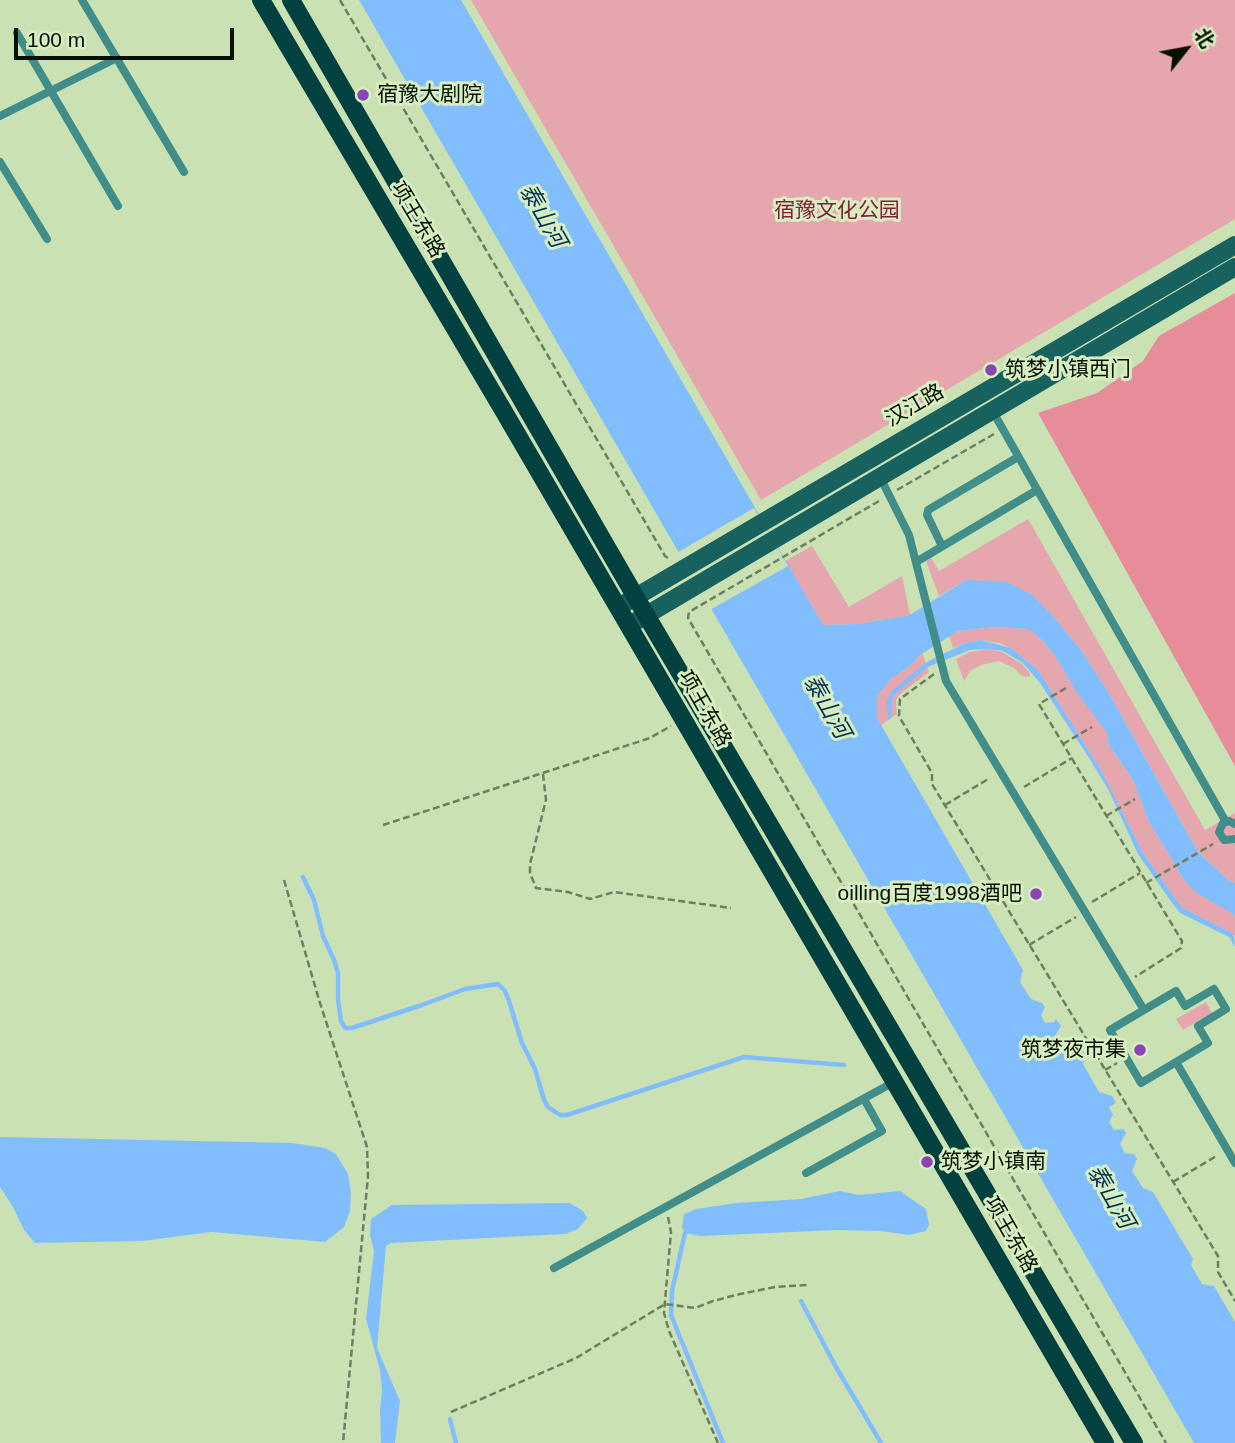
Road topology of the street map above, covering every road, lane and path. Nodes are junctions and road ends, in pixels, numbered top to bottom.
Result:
1 (82, 0) edge
2 (261, 0) edge
3 (291, 0) edge
4 (340, 0) edge
5 (17, 33) dead end
6 (117, 58) junction
7 (51, 91) junction
8 (0, 116) edge
9 (0, 162) edge
10 (184, 172) dead end
11 (118, 206) dead end
12 (47, 239) dead end
13 (1235, 245) edge
14 (1235, 267) edge
15 (992, 410) junction
16 (1018, 457) junction
17 (880, 477) junction
18 (1037, 490) junction
19 (942, 546) junction
20 (796, 549) dead end
21 (916, 562) junction
22 (676, 565) junction
23 (636, 597) junction
24 (618, 608) junction
25 (646, 615) junction
26 (628, 625) junction
27 (933, 674) dead end
28 (1066, 688) dead end
29 (683, 720) junction
30 (1092, 727) dead end
31 (1063, 744) junction
32 (1072, 758) junction
33 (1001, 772) junction
34 (543, 774) junction
35 (1014, 793) junction
36 (1135, 799) dead end
37 (945, 806) junction
38 (1106, 816) junction
39 (1231, 823) edge
40 (383, 825) dead end
41 (1222, 838) junction
42 (1235, 839) edge
43 (1140, 873) junction
44 (284, 880) dead end
45 (1146, 883) junction
46 (730, 908) dead end
47 (1084, 910) junction
48 (1029, 945) junction
49 (1131, 980) junction
50 (1147, 1008) junction
51 (1175, 1062) junction
52 (894, 1082) junction
53 (863, 1099) junction
54 (1227, 1150) junction
55 (1235, 1163) edge
56 (806, 1173) dead end
57 (1173, 1182) junction
58 (667, 1207) junction
59 (554, 1268) dead end
60 (807, 1285) dead end
61 (1235, 1301) edge
62 (665, 1304) junction
63 (451, 1412) dead end
64 (343, 1443) edge
65 (718, 1443) edge
66 (1105, 1443) edge
67 (1134, 1443) edge
68 (1166, 1443) edge

1 - 6 lane
2 - 24 main road, 项王东路
3 - 23 main road, 项王东路
4 - 22 path
5 - 7 lane
6 - 7 lane
6 - 10 lane
7 - 8 lane
7 - 11 lane
9 - 12 lane
13 - 22 street, 汉江路
14 - 15 street, 汉江路
15 - 16 lane
15 - 17 street, 汉江路
16 - 18 lane
16 - 19 lane
17 - 21 lane
17 - 25 street, 汉江路
18 - 19 lane
18 - 39 lane
19 - 21 lane
20 - 68 path
21 - 33 lane
22 - 23 street, 汉江路
23 - 24 street, 汉江路
23 - 25 main road, 项王东路
24 - 26 main road, 项王东路
25 - 26 street, 汉江路
25 - 67 main road, 项王东路
26 - 29 main road, 项王东路
27 - 37 path
28 - 31 path
29 - 34 path
29 - 52 main road, 项王东路
30 - 31 path
31 - 32 path
32 - 35 path
32 - 38 path
33 - 35 lane
33 - 37 path
34 - 40 path
34 - 46 path
35 - 47 lane
36 - 38 path
37 - 48 path
38 - 43 path
39 - 41 lane
41 - 42 lane
41 - 45 path
43 - 45 path
43 - 47 path
44 - 64 path
45 - 49 path
47 - 48 path
47 - 49 lane
48 - 57 path
49 - 50 lane
49 - 50 path
50 - 51 lane
50 - 51 lane
51 - 54 lane
52 - 53 lane
52 - 66 main road, 项王东路
53 - 56 lane
53 - 58 lane
54 - 55 lane
54 - 57 path
57 - 61 path
58 - 59 lane
58 - 62 path
60 - 62 path
62 - 63 path
62 - 65 path

